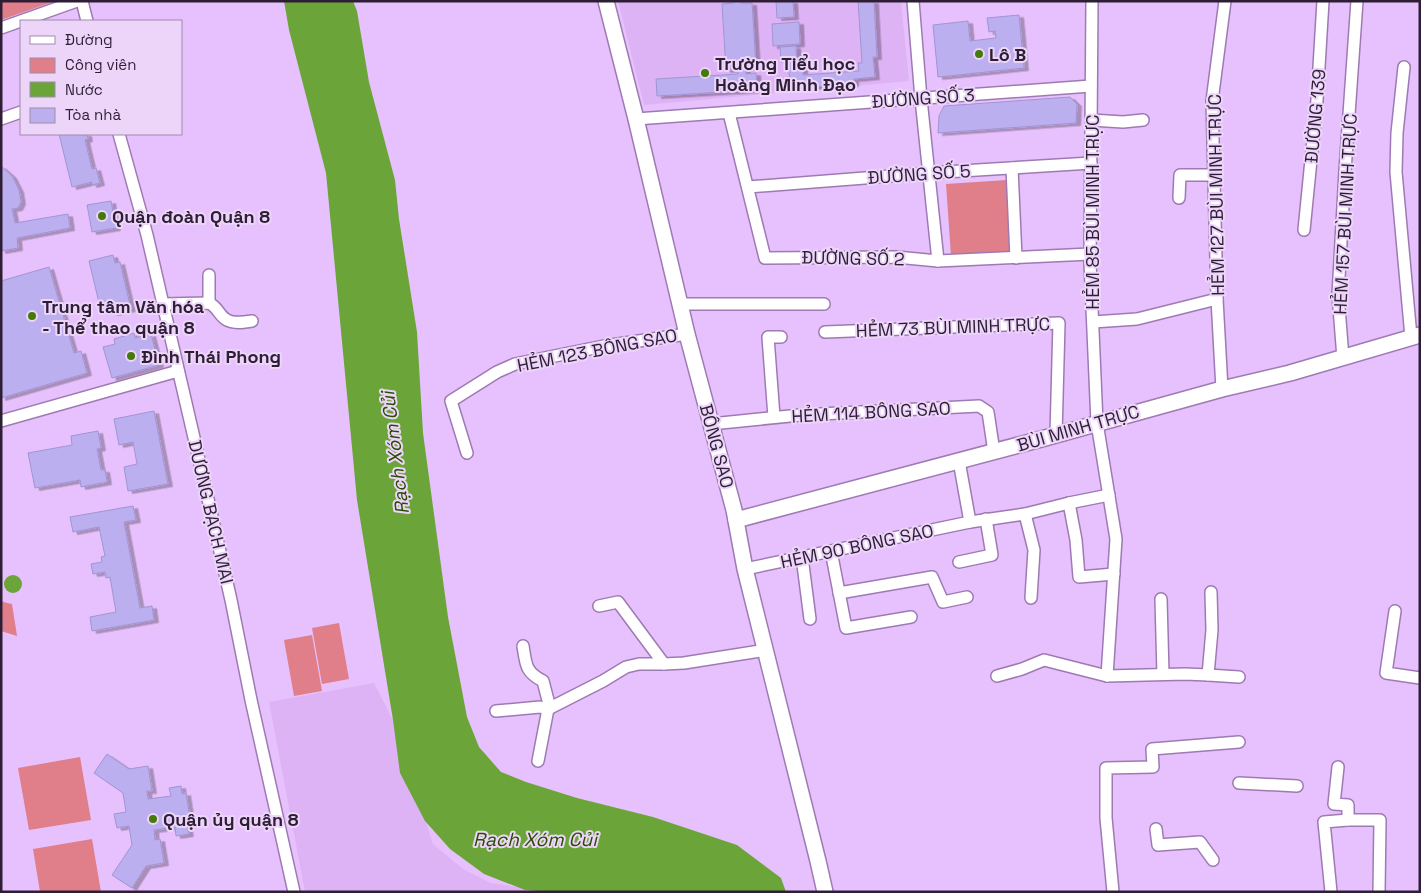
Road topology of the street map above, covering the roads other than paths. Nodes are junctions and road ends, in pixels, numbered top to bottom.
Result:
1 (77, 1) edge
2 (82, 1) edge
3 (606, 1) edge
4 (913, 1) edge
5 (1092, 1) edge
6 (1225, 1) edge
7 (1323, 1) edge
8 (1357, 1) edge
9 (24, 20) edge
10 (87, 20) edge
11 (20, 21) edge
12 (1, 28) edge
13 (1404, 67) dead end
14 (1091, 86) junction
15 (921, 99) junction
16 (20, 112) edge
17 (729, 113) junction
18 (1, 119) edge
19 (636, 120) junction
20 (1091, 120) junction
21 (1143, 120) dead end
22 (119, 135) edge
23 (1091, 163) junction
24 (1012, 168) junction
25 (929, 173) junction
26 (1214, 175) junction
27 (748, 187) junction
28 (1179, 198) dead end
29 (1304, 230) dead end
30 (1090, 254) junction
31 (1016, 258) junction
32 (938, 261) junction
33 (209, 275) dead end
34 (1217, 299) junction
35 (209, 303) junction
36 (163, 304) junction
37 (680, 304) junction
38 (824, 304) dead end
39 (252, 321) dead end
40 (1093, 322) junction
41 (825, 332) dead end
42 (686, 334) junction
43 (1416, 336) edge
44 (782, 337) dead end
45 (1343, 358) junction
46 (178, 371) junction
47 (1222, 389) junction
48 (774, 417) junction
49 (1, 421) edge
50 (1097, 423) junction
51 (711, 424) junction
52 (1056, 435) junction
53 (994, 452) junction
54 (467, 453) dead end
55 (959, 461) junction
56 (1109, 495) junction
57 (1069, 502) junction
58 (1025, 514) junction
59 (736, 520) junction
60 (986, 520) junction
61 (970, 522) junction
62 (831, 551) junction
63 (802, 557) junction
64 (959, 562) dead end
65 (745, 569) junction
66 (1114, 574) junction
67 (1211, 592) dead end
68 (839, 593) junction
69 (966, 597) dead end
70 (1031, 598) dead end
71 (1161, 599) dead end
72 (599, 606) dead end
73 (1395, 611) dead end
74 (911, 617) dead end
75 (810, 619) dead end
76 (524, 646) dead end
77 (766, 650) junction
78 (664, 664) junction
79 (1163, 674) junction
80 (1208, 675) junction
81 (996, 676) dead end
82 (1107, 676) junction
83 (1239, 677) dead end
84 (1420, 678) edge
85 (549, 709) junction
86 (496, 711) dead end
87 (1239, 742) dead end
88 (538, 761) dead end
89 (1338, 767) dead end
90 (1239, 783) dead end
91 (1297, 786) dead end
92 (1348, 820) junction
93 (1156, 829) dead end
94 (1213, 860) dead end
95 (294, 892) edge
96 (825, 892) edge
97 (1113, 892) edge
98 (1331, 892) edge
99 (1379, 892) edge

1 - 9 street
2 - 10 street
3 - 19 street, BÔNG SAO
4 - 15 street
5 - 14 street, HẺM 85 BÙI MINH TRỰC
6 - 26 street, HẺM 127 BÙI MINH TRỰC
7 - 29 street, ĐƯỜNG 139
8 - 45 street, HẺM 157 BÙI MINH TRỰC
11 - 12 street
13 - 43 street
14 - 15 street, ĐƯỜNG SỐ 3
14 - 20 street, HẺM 85 BÙI MINH TRỰC
15 - 17 street, ĐƯỜNG SỐ 3
15 - 25 street
16 - 18 street
17 - 19 street, ĐƯỜNG SỐ 3
17 - 27 street, ĐƯỜNG SỐ 2
19 - 37 street, BÔNG SAO
20 - 21 street
20 - 23 street, HẺM 85 BÙI MINH TRỰC
22 - 36 street, DƯƠNG BẠCH MAI
23 - 24 street, ĐƯỜNG SỐ 5
23 - 30 street, HẺM 85 BÙI MINH TRỰC
24 - 25 street, ĐƯỜNG SỐ 5
24 - 31 street
25 - 27 street, ĐƯỜNG SỐ 5
25 - 32 street
26 - 28 street
26 - 34 street, HẺM 127 BÙI MINH TRỰC
27 - 32 street, ĐƯỜNG SỐ 2
30 - 31 street, ĐƯỜNG SỐ 2
30 - 40 street, HẺM 85 BÙI MINH TRỰC
31 - 32 street, ĐƯỜNG SỐ 2
33 - 35 street
34 - 40 street
34 - 47 street, HẺM 127 BÙI MINH TRỰC
35 - 36 street
35 - 39 street
36 - 46 street, DƯƠNG BẠCH MAI
37 - 38 street
37 - 42 street, BÔNG SAO
40 - 50 street, HẺM 85 BÙI MINH TRỰC
41 - 52 street, HẺM 73 BÙI MINH TRỰC
42 - 51 street, BÔNG SAO
42 - 54 street, HẺM 123 BÔNG SAO
43 - 45 street, BÙI MINH TRỰC
44 - 48 street
45 - 47 street, BÙI MINH TRỰC
46 - 49 street
46 - 95 street, DƯƠNG BẠCH MAI
47 - 50 street, BÙI MINH TRỰC
48 - 51 street, HẺM 114 BÔNG SAO
48 - 53 street, HẺM 114 BÔNG SAO
50 - 52 street, BÙI MINH TRỰC
50 - 56 street, HẺM 85 BÙI MINH TRỰC
51 - 59 street, BÔNG SAO
52 - 53 street, BÙI MINH TRỰC
53 - 55 street, BÙI MINH TRỰC
55 - 59 street, BÙI MINH TRỰC
55 - 61 street
56 - 57 street, HẺM 90 BÔNG SAO
56 - 66 street, HẺM 85 BÙI MINH TRỰC
57 - 58 street, HẺM 90 BÔNG SAO
57 - 66 street
58 - 60 street, HẺM 90 BÔNG SAO
58 - 70 street
59 - 65 street, BÔNG SAO
60 - 61 street, HẺM 90 BÔNG SAO
60 - 64 street
61 - 62 street, HẺM 90 BÔNG SAO
62 - 63 street, HẺM 90 BÔNG SAO
62 - 68 street
63 - 65 street, HẺM 90 BÔNG SAO
63 - 75 street
65 - 77 street, BÔNG SAO
66 - 82 street, HẺM 85 BÙI MINH TRỰC
67 - 80 street
68 - 69 street
68 - 74 street
71 - 79 street
72 - 78 street
73 - 84 street
76 - 85 street
77 - 78 street
77 - 96 street, BÔNG SAO
78 - 85 street
79 - 80 street
79 - 82 street
80 - 83 street
81 - 82 street
85 - 86 street
85 - 88 street
87 - 97 street
89 - 92 street
90 - 91 street
92 - 98 street
92 - 99 street
93 - 94 street

